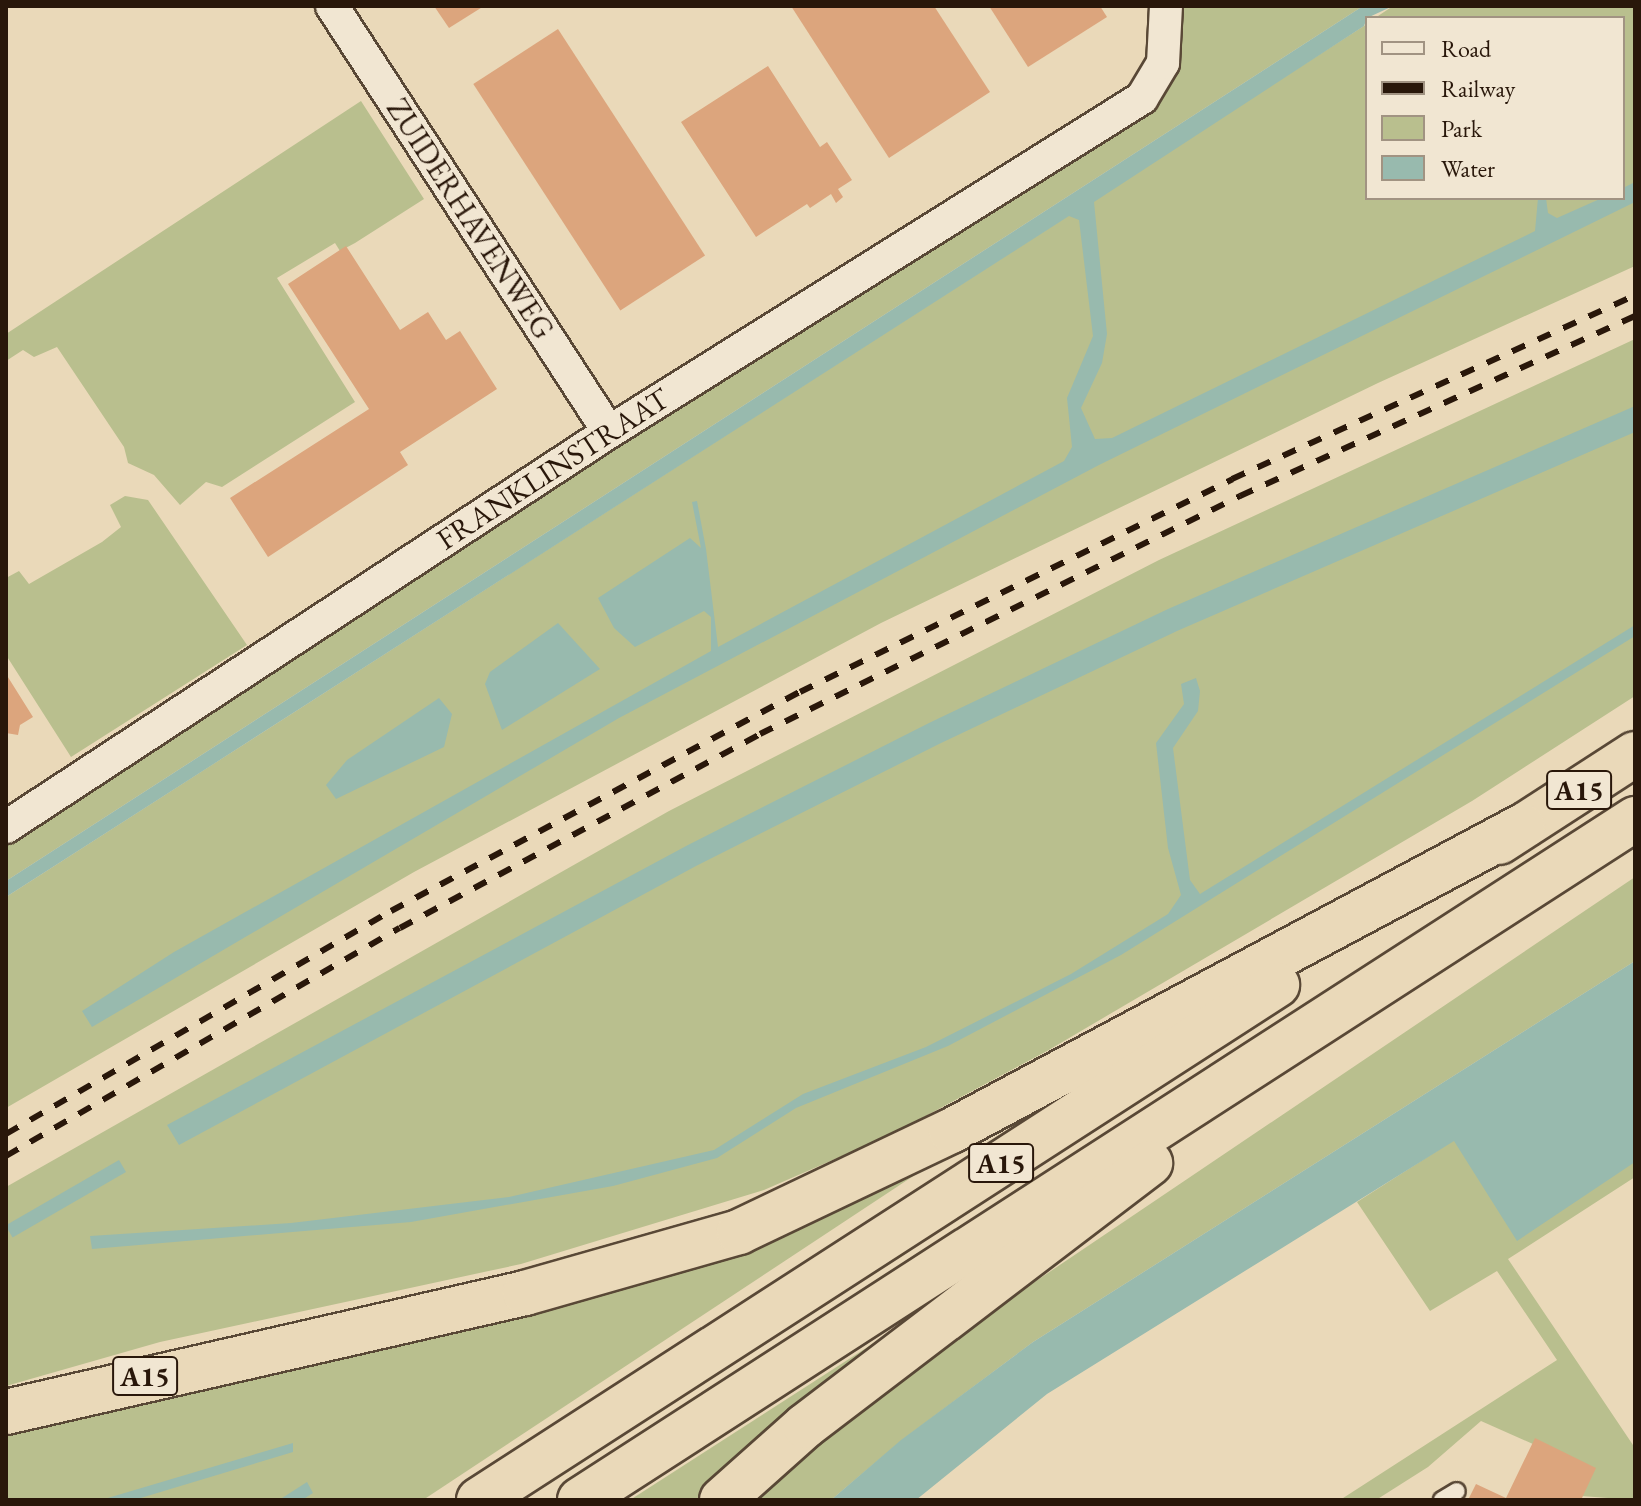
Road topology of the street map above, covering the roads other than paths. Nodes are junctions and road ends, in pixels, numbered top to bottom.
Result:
1 (332, 6) edge
2 (1166, 6) edge
3 (609, 432) junction
4 (1635, 754) edge
5 (1635, 819) edge
6 (1523, 826) junction
7 (6, 827) edge
8 (1432, 950) junction
9 (6, 1412) edge
10 (1457, 1491) dead end
11 (479, 1500) edge
12 (580, 1500) edge
13 (722, 1500) edge
14 (1442, 1500) edge

1 - 3 street, ZUIDERHAVENWEG
2 - 3 street, FRANKLINSTRAAT
3 - 7 street, FRANKLINSTRAAT
4 - 6 highway, A15
5 - 8 highway, A15
6 - 9 highway, A15
6 - 11 highway, A15
8 - 12 highway, A15
8 - 13 highway, A15
10 - 14 lane

